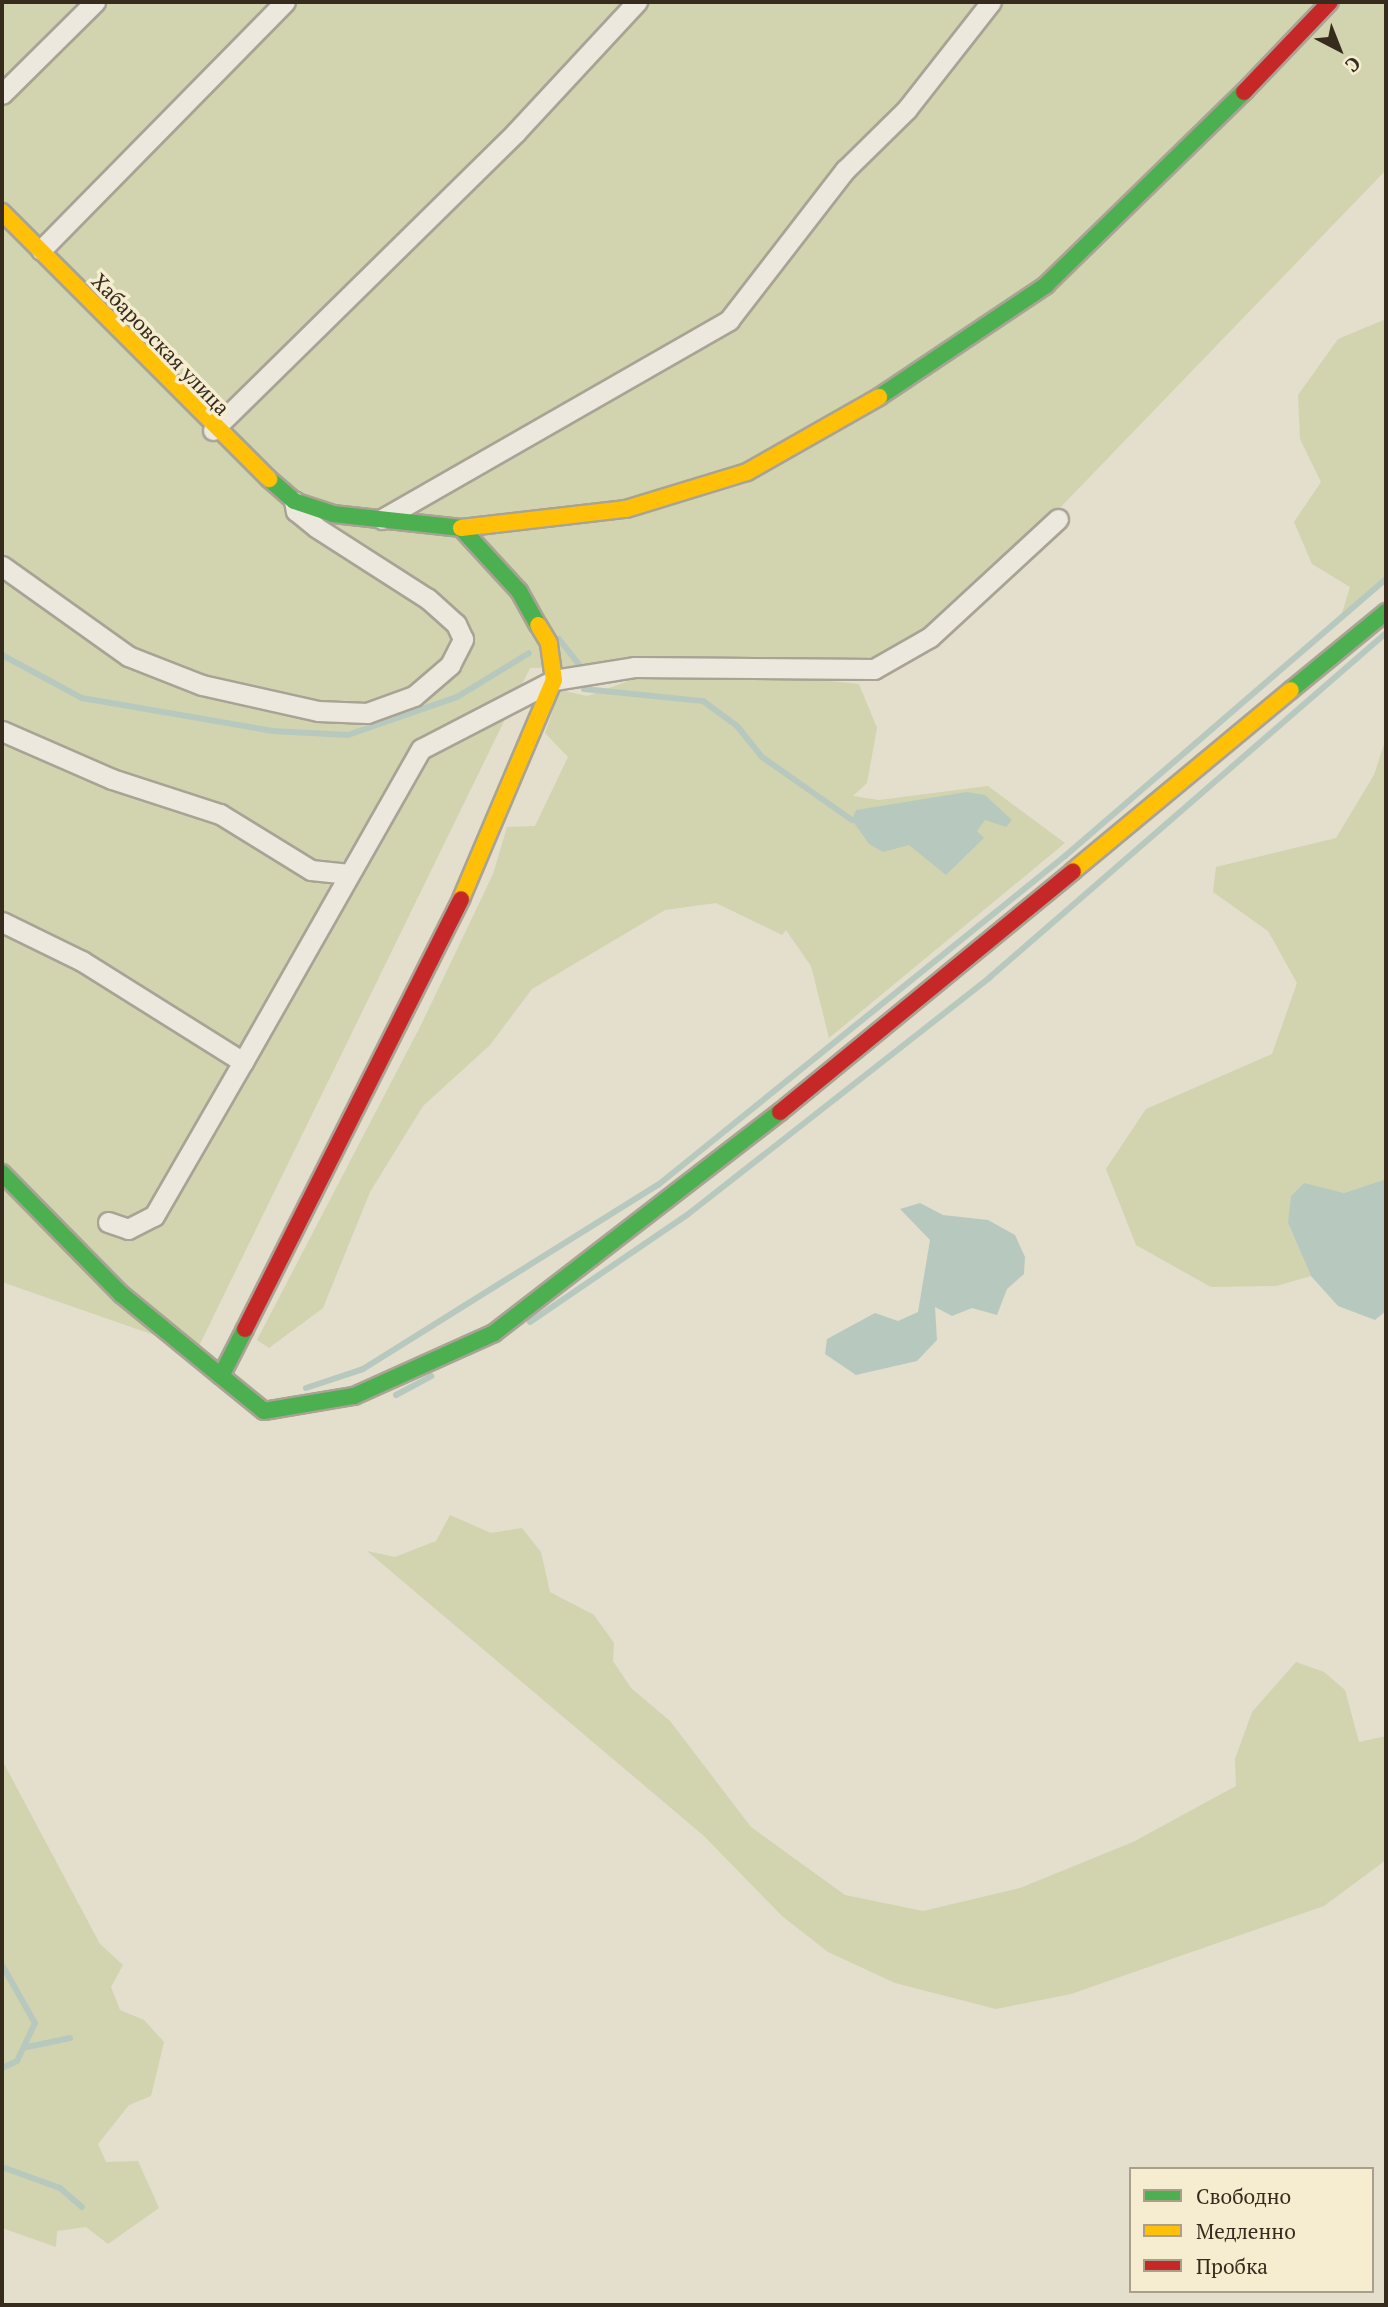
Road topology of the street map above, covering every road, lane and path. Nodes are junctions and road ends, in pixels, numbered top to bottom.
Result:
1 (95, 2) edge
2 (285, 2) edge
3 (637, 2) edge
4 (991, 2) edge
5 (1330, 2) edge
6 (2, 94) edge
7 (2, 212) edge
8 (41, 250) junction
9 (213, 430) junction
10 (295, 501) junction
11 (1058, 519) dead end
12 (381, 520) junction
13 (461, 528) junction
14 (2, 566) edge
15 (1386, 612) edge
16 (554, 680) junction
17 (2, 731) edge
18 (347, 874) junction
19 (2, 922) edge
20 (243, 1062) junction
21 (2, 1173) edge
22 (108, 1222) dead end
23 (221, 1377) junction

1 - 6 street
2 - 8 street
3 - 9 street
4 - 12 street
5 - 13 street
7 - 8 street, Хабаровская улица
8 - 9 street, Хабаровская улица
9 - 10 street, Хабаровская улица
10 - 12 street
10 - 14 street
11 - 16 street
12 - 13 street
13 - 16 street
15 - 23 street
16 - 18 street
16 - 23 street
17 - 18 street
18 - 20 street
19 - 20 street
20 - 22 street
21 - 23 street

